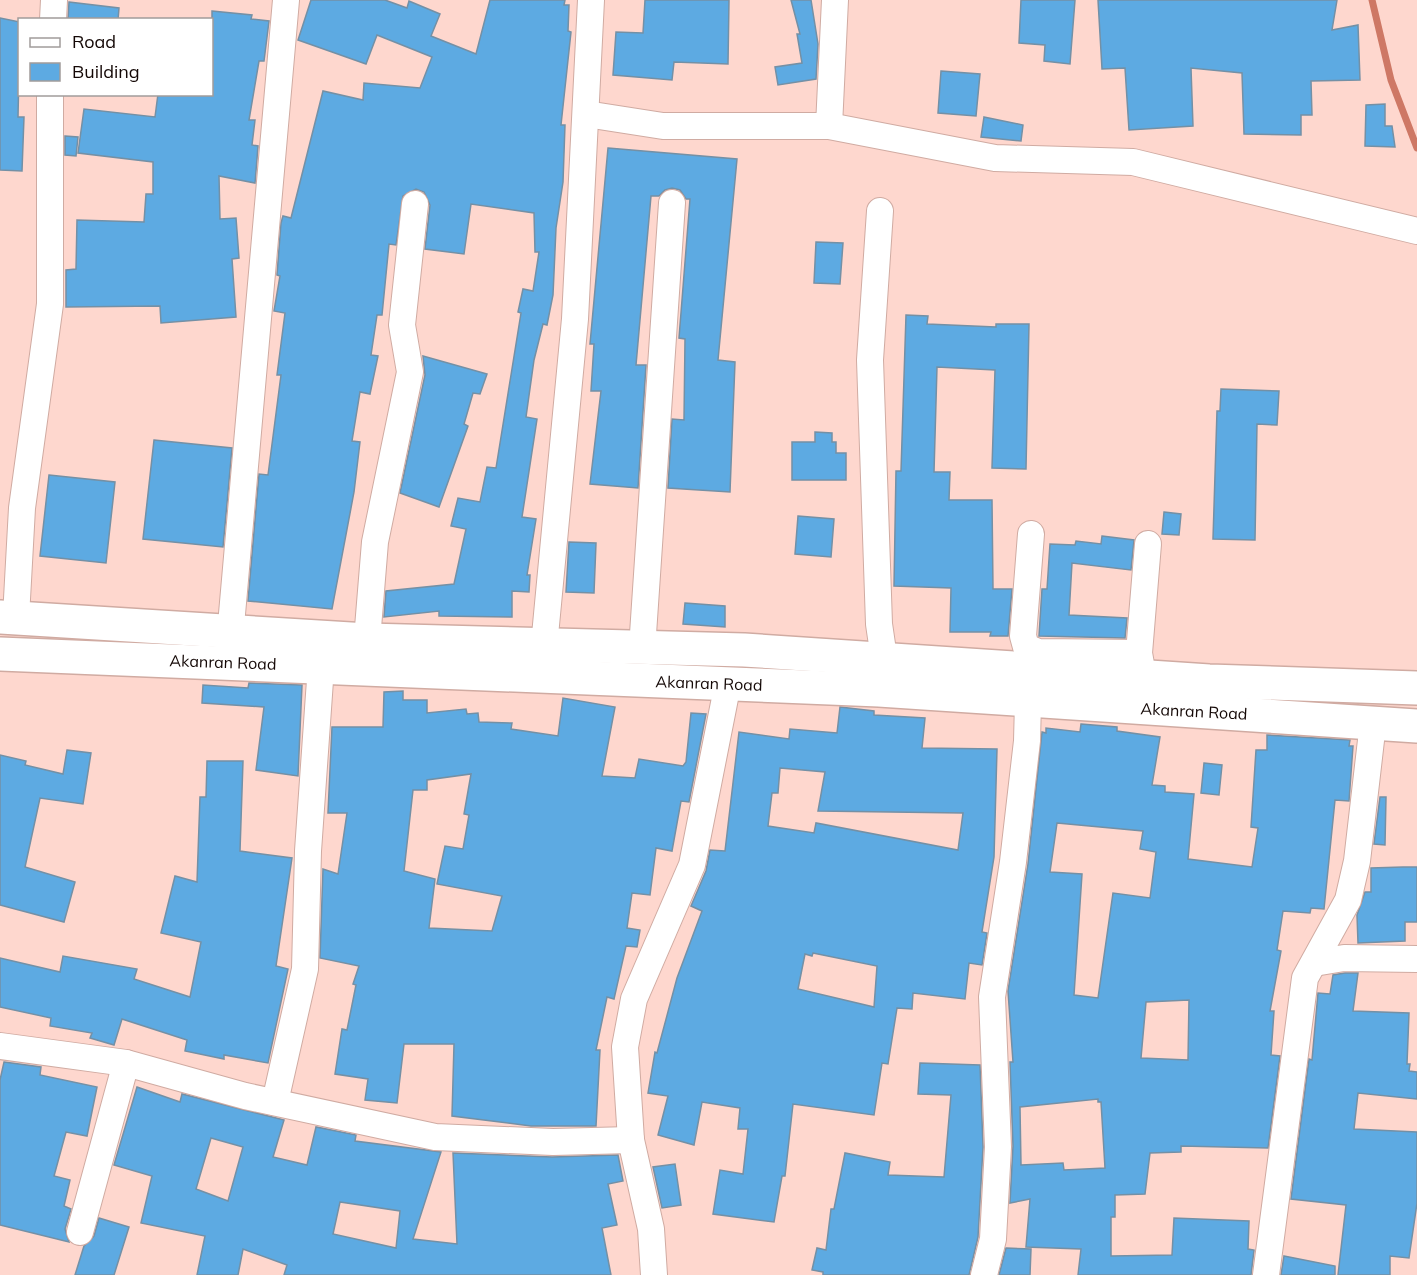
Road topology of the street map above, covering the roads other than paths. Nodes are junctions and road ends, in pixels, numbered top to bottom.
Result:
1 (54, 0) edge
2 (286, 0) edge
3 (591, 0) edge
4 (835, 0) edge
5 (53, 18) edge
6 (50, 96) edge
7 (586, 114) junction
8 (829, 126) junction
9 (672, 203) dead end
10 (415, 204) dead end
11 (880, 212) dead end
12 (1417, 231) edge
13 (1031, 534) dead end
14 (1148, 544) dead end
15 (8, 617) edge
16 (367, 640) junction
17 (229, 646) junction
18 (544, 646) junction
19 (642, 649) junction
20 (0, 654) edge
21 (884, 658) junction
22 (1141, 664) junction
23 (321, 666) junction
24 (728, 683) junction
25 (1417, 688) edge
26 (1028, 702) junction
27 (1373, 723) junction
28 (1417, 726) edge
29 (1417, 958) edge
30 (1314, 963) junction
31 (0, 1046) edge
32 (126, 1063) junction
33 (275, 1102) junction
34 (631, 1140) junction
35 (80, 1232) dead end
36 (654, 1275) edge
37 (984, 1275) edge
38 (1266, 1275) edge

1 - 5 street
2 - 17 street
3 - 7 street
4 - 8 street
6 - 15 street
7 - 8 street
7 - 18 street
8 - 12 street
9 - 19 street
10 - 16 street
11 - 21 street
13 - 22 street
14 - 22 street
15 - 17 main road, Akanran Road
16 - 17 main road, Akanran Road
16 - 18 main road, Akanran Road
17 - 20 main road, Akanran Road
17 - 23 main road, Akanran Road
18 - 19 main road, Akanran Road
19 - 21 main road, Akanran Road
21 - 22 main road, Akanran Road
22 - 25 main road, Akanran Road
23 - 24 main road, Akanran Road
23 - 33 street
24 - 26 main road, Akanran Road
24 - 34 street
26 - 27 main road, Akanran Road
26 - 37 street
27 - 28 main road, Akanran Road
27 - 30 street
29 - 30 street
30 - 38 street
31 - 32 street
32 - 33 street
32 - 35 street
33 - 34 street
34 - 36 street

